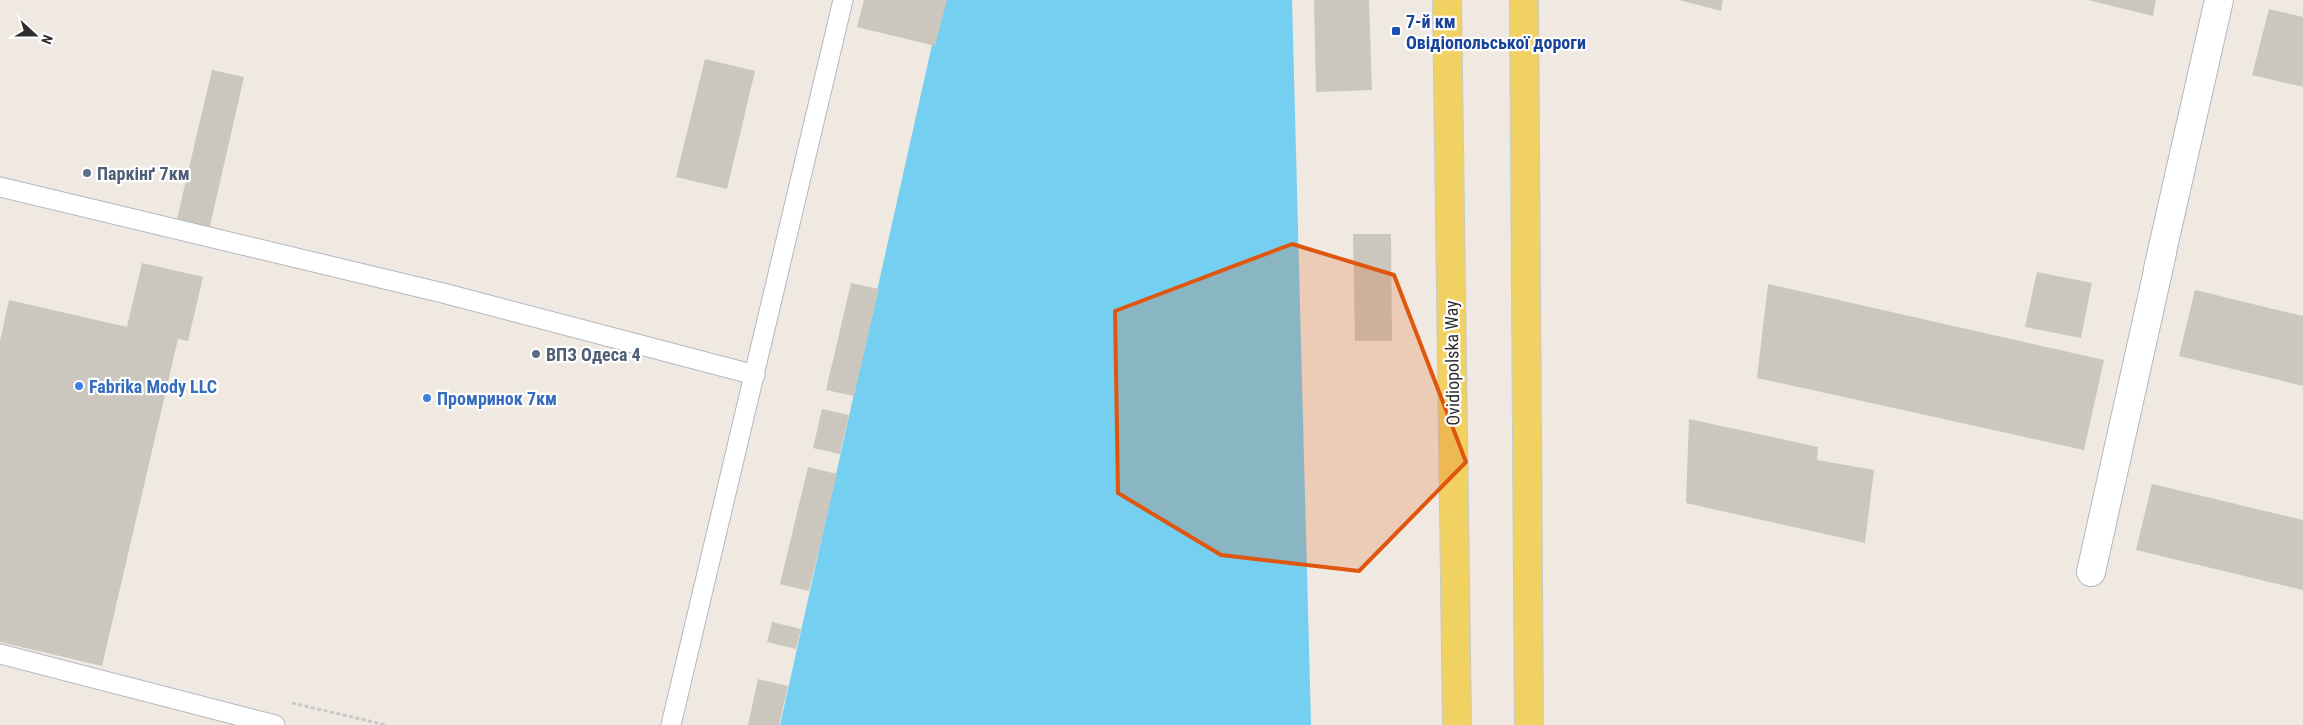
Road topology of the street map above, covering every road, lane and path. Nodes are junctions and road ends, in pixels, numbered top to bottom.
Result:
1 (843, 0) edge
2 (1447, 0) edge
3 (1524, 0) edge
4 (2218, 0) edge
5 (0, 187) edge
6 (2162, 252) junction
7 (2156, 279) dead end
8 (754, 375) junction
9 (2090, 572) dead end
10 (0, 654) edge
11 (275, 725) edge
12 (672, 725) edge
13 (1457, 725) edge
14 (1529, 725) edge

1 - 8 lane
2 - 13 main road, Ovidiopolska Way
3 - 14 main road
4 - 6 street
5 - 8 lane
6 - 7 street
6 - 9 street
8 - 12 lane
10 - 11 lane

